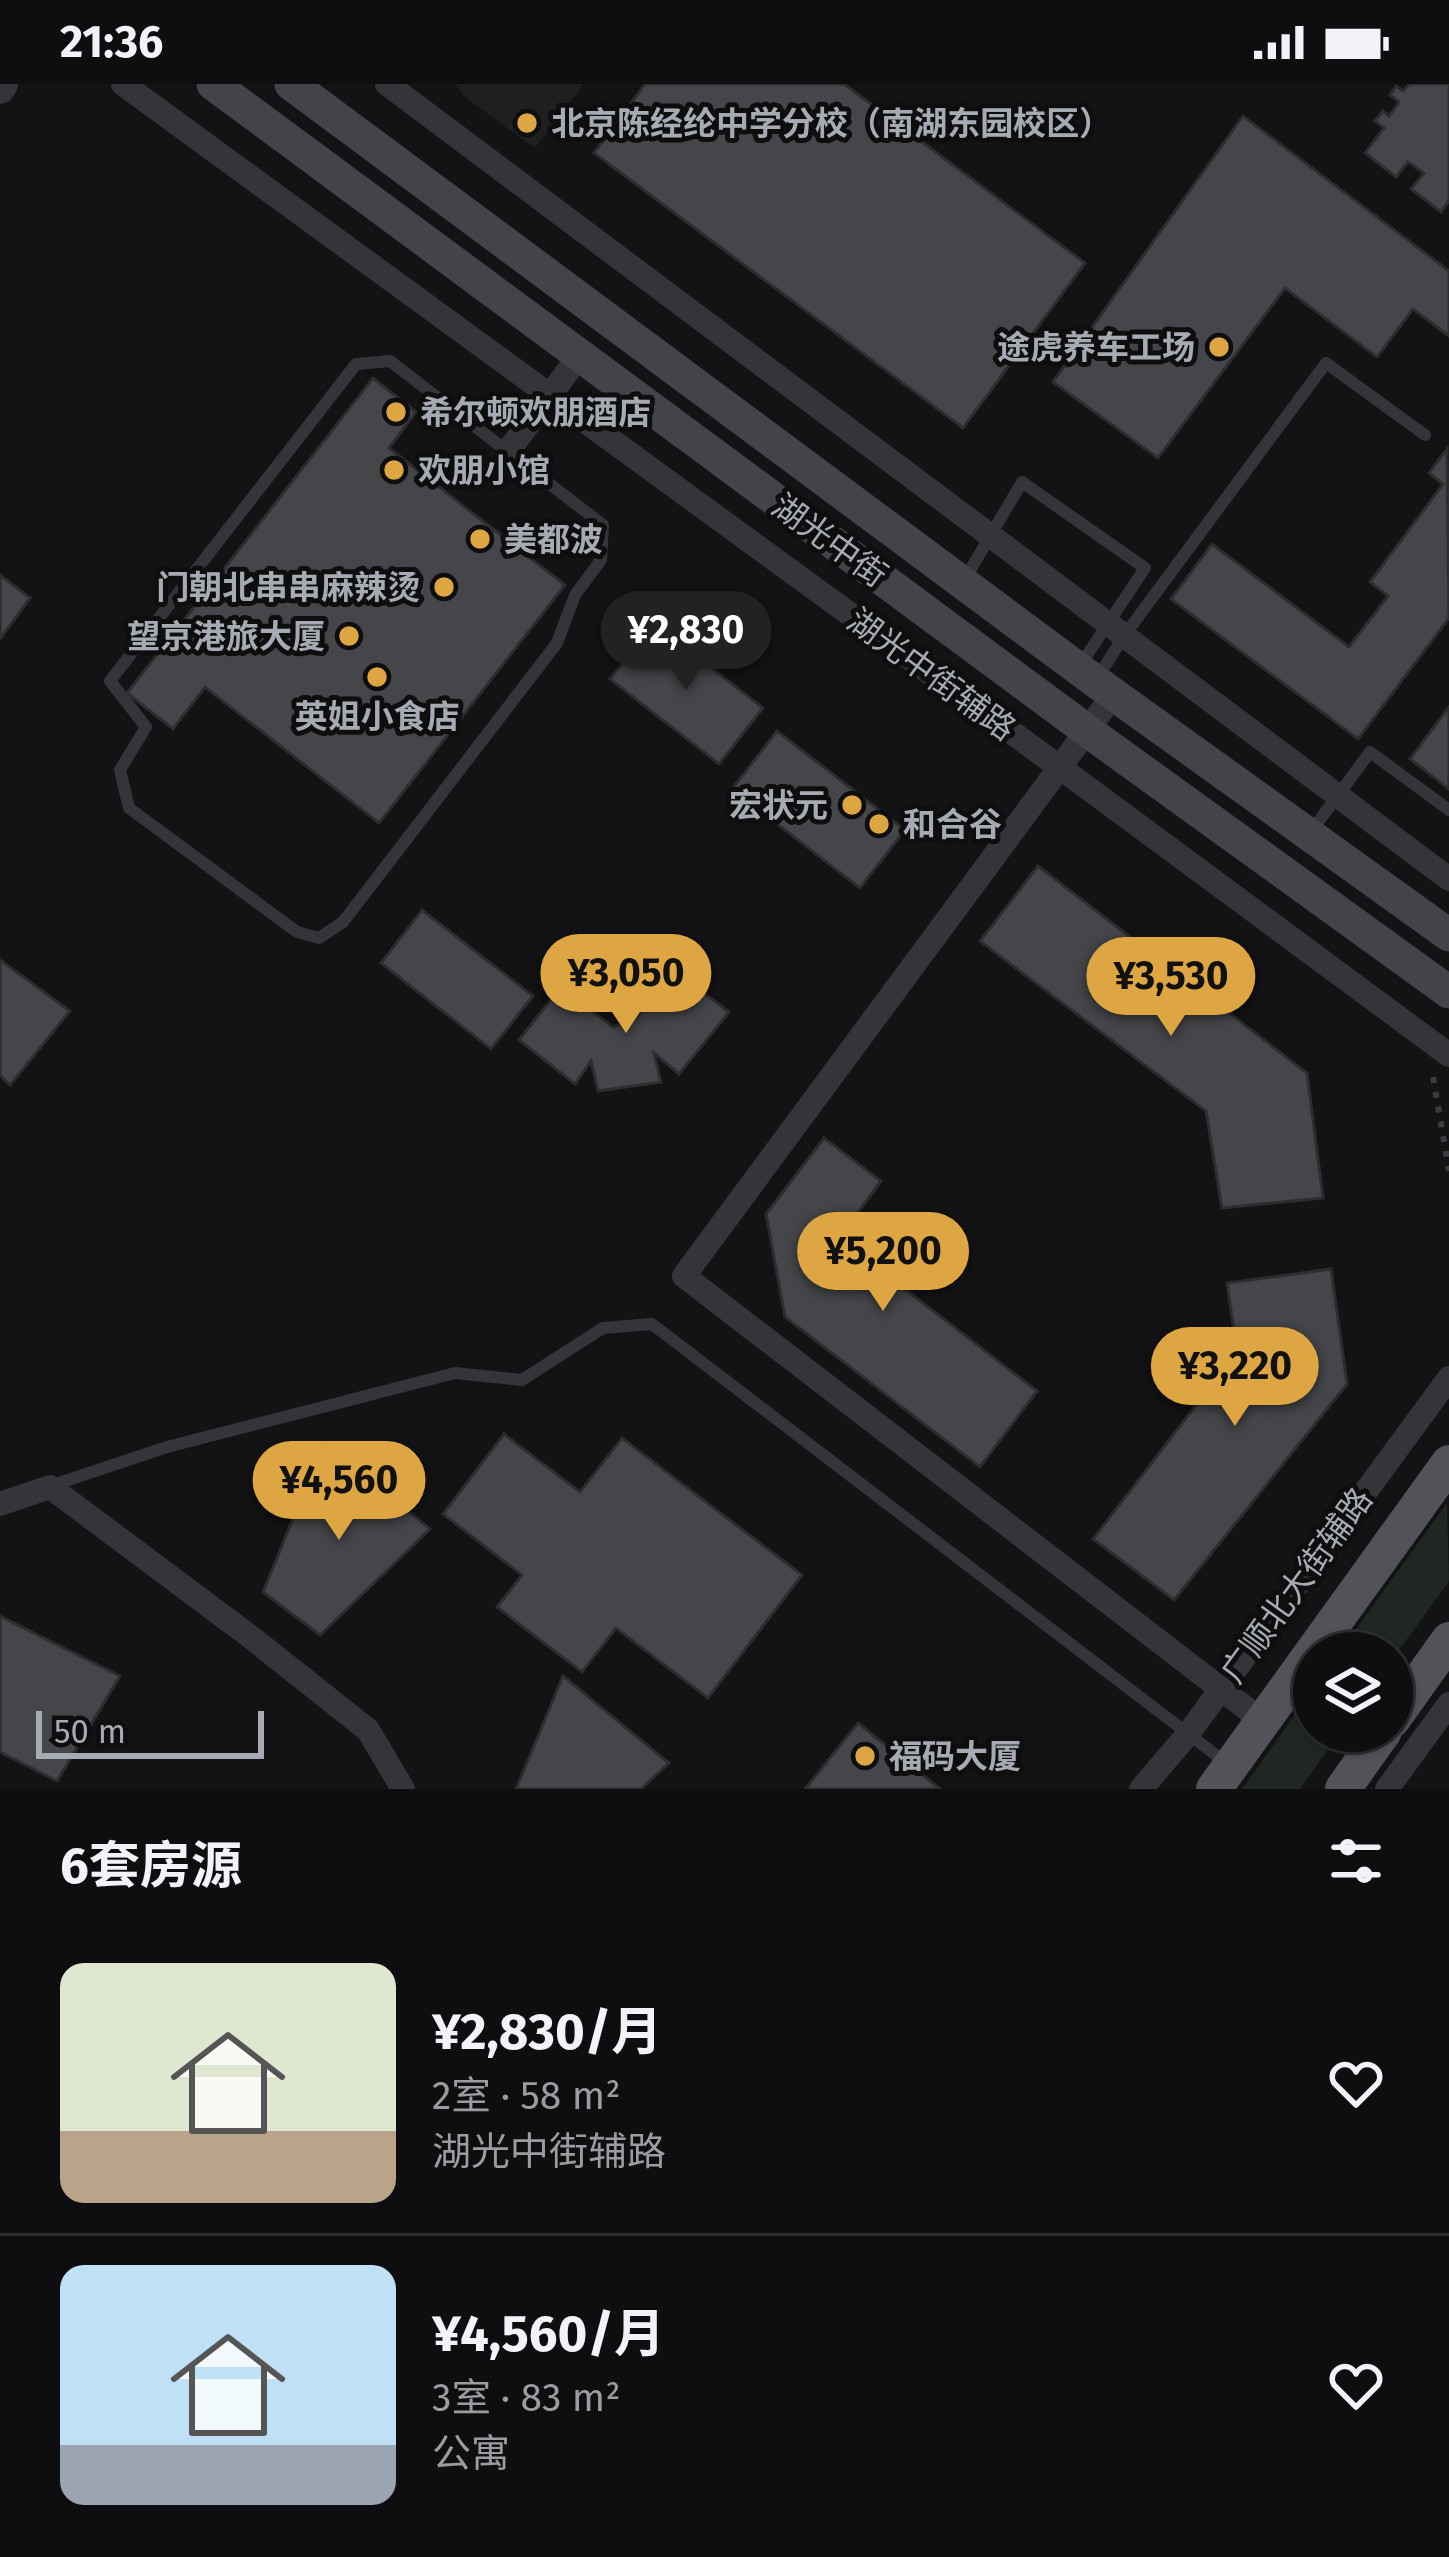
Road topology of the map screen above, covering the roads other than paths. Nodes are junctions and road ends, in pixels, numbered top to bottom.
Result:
1 (123, 84) edge
2 (213, 84) edge
3 (291, 84) edge
4 (387, 84) edge
5 (580, 355) junction
6 (550, 395) junction
7 (1425, 435) dead end
8 (508, 450) junction
9 (990, 535) junction
10 (964, 581) junction
11 (1115, 630) junction
12 (1096, 681) junction
13 (1089, 732) junction
14 (1062, 769) junction
15 (1337, 796) junction
16 (1449, 810) edge
17 (1309, 834) junction
18 (1449, 879) edge
19 (1449, 935) edge
20 (1449, 992) edge
21 (1440, 1059) edge
22 (1449, 1378) edge
23 (1449, 1463) edge
24 (50, 1486) junction
25 (0, 1504) edge
26 (1449, 1640) edge
27 (1219, 1689) junction
28 (1413, 1691) edge
29 (1449, 1704) edge
30 (1264, 1722) junction
31 (1188, 1734) junction
32 (1369, 1752) edge
33 (1222, 1777) edge
34 (403, 1789) edge
35 (1141, 1789) edge
36 (1343, 1789) edge
37 (1387, 1789) edge

1 - 6 street, 湖光中街辅路
2 - 5 main road, 湖光中街
3 - 10 main road, 湖光中街
4 - 9 street
5 - 6 street
5 - 13 main road, 湖光中街
6 - 8 street
6 - 14 street, 湖光中街辅路
7 - 11 lane
8 - 8 lane
9 - 10 lane
9 - 11 street
9 - 11 lane
10 - 12 main road, 湖光中街
11 - 12 lane
11 - 12 lane
11 - 15 street
12 - 13 street
12 - 17 main road, 湖光中街
13 - 14 street
13 - 20 main road, 湖光中街
14 - 21 street, 湖光中街辅路
14 - 27 street
15 - 16 lane
15 - 17 lane
15 - 18 street
17 - 19 main road, 湖光中街
22 - 27 street, 广顺北大街辅路
23 - 30 main road
24 - 25 street
24 - 31 lane
24 - 34 street
26 - 28 main road
27 - 30 street
27 - 31 street, 广顺北大街辅路
29 - 37 street
30 - 33 main road
31 - 33 lane
31 - 35 street, 广顺北大街辅路
32 - 36 main road

